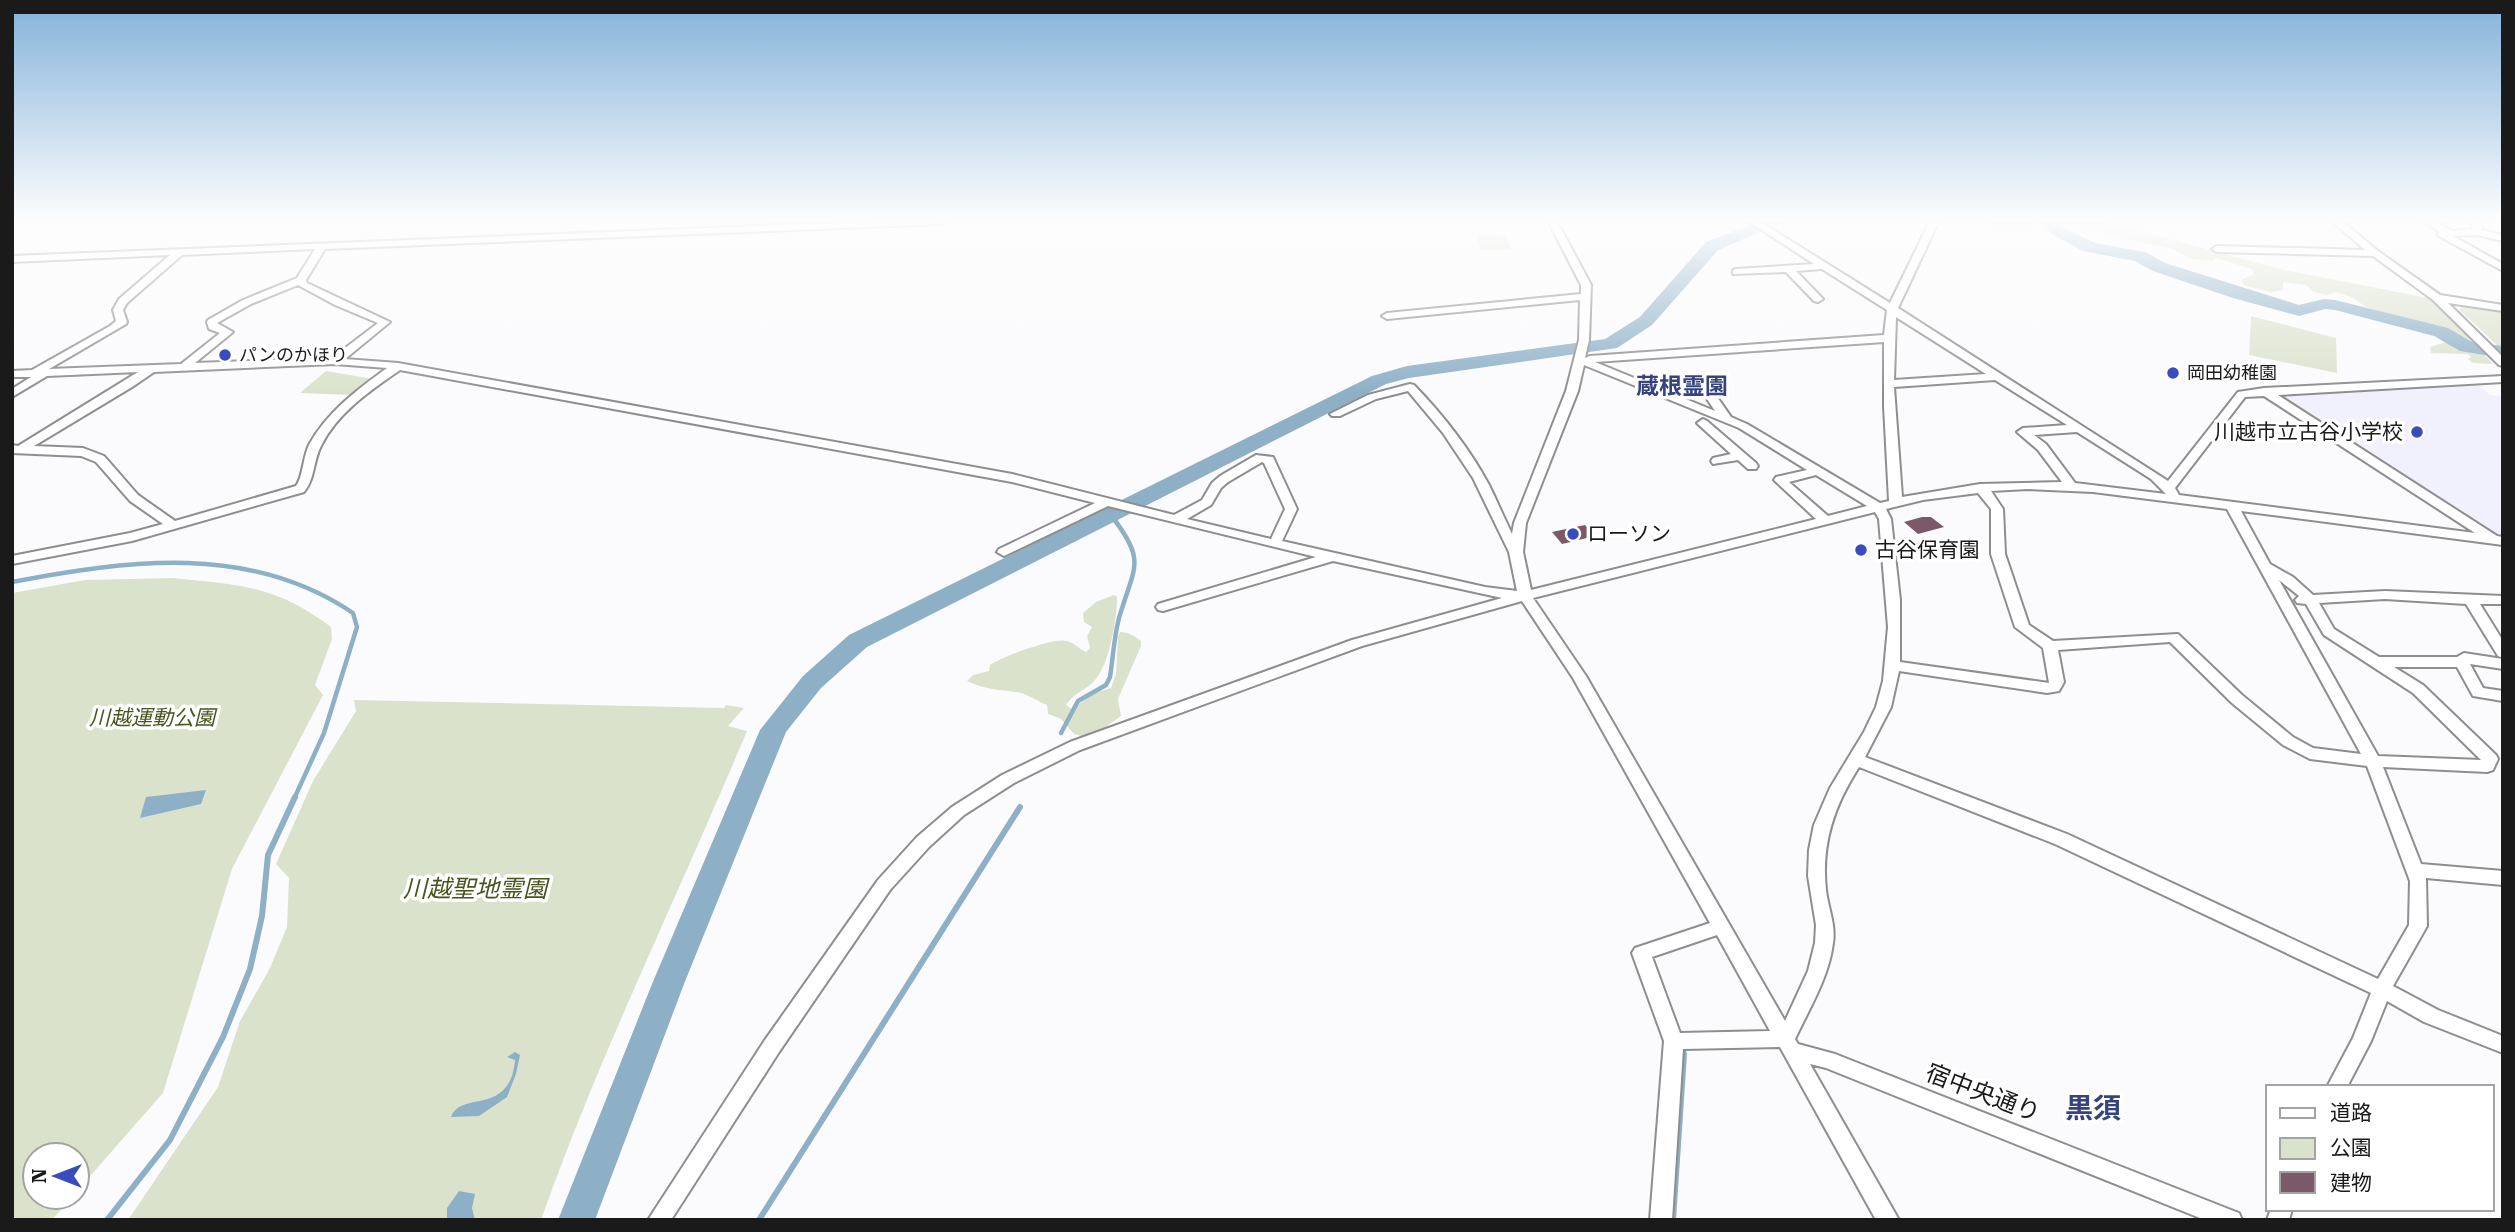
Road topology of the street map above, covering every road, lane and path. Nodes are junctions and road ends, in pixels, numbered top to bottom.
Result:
1 (149, 278) edge
2 (1582, 278) edge
3 (1798, 278) edge
4 (1843, 278) edge
5 (1907, 278) edge
6 (2410, 278) edge
7 (301, 280) joint
8 (1587, 296) junction
9 (2437, 298) junction
10 (1818, 299) dead end
11 (2503, 308) edge
12 (1892, 310) junction
13 (1387, 316) dead end
14 (1889, 338) junction
15 (335, 360) junction
16 (1581, 360) junction
17 (2502, 362) edge
18 (398, 366) junction
19 (184, 367) junction
20 (150, 369) junction
21 (12, 374) edge
22 (38, 374) junction
23 (1998, 376) junction
24 (2503, 379) edge
25 (1891, 384) junction
26 (2264, 391) junction
27 (12, 394) edge
28 (1711, 396) dead end
29 (1336, 414) dead end
30 (1727, 418) junction
31 (2080, 428) junction
32 (15, 450) edge
33 (1740, 456) junction
34 (1717, 461) dead end
35 (1752, 466) dead end
36 (1818, 471) junction
37 (2071, 486) junction
38 (1980, 488) junction
39 (2172, 494) junction
40 (1107, 503) junction
41 (1896, 503) junction
42 (2232, 507) junction
43 (1879, 508) junction
44 (1175, 520) junction
45 (1826, 521) junction
46 (173, 525) junction
47 (1275, 543) junction
48 (2500, 543) edge
49 (1004, 552) dead end
50 (1516, 552) junction
51 (1335, 556) junction
52 (12, 560) edge
53 (2264, 566) junction
54 (1525, 596) junction
55 (2283, 599) junction
56 (2470, 600) junction
57 (2503, 600) edge
58 (2311, 601) junction
59 (1163, 607) dead end
60 (2050, 646) junction
61 (2503, 653) edge
62 (2378, 662) junction
63 (2462, 662) junction
64 (2503, 664) edge
65 (1895, 666) junction
66 (2503, 696) edge
67 (1854, 759) junction
68 (2373, 761) junction
69 (2416, 870) junction
70 (2503, 878) edge
71 (1722, 926) junction
72 (2382, 989) junction
73 (1674, 1041) junction
74 (1790, 1045) junction
75 (2503, 1045) edge
76 (2338, 1085) edge
77 (659, 1220) edge
78 (1661, 1220) edge
79 (1888, 1220) edge
80 (2231, 1220) edge

1 - 22 street
2 - 8 street
3 - 10 street
4 - 12 street
5 - 12 street
6 - 9 street
7 - 15 street
7 - 19 street
8 - 13 street
8 - 16 street
9 - 11 street
9 - 17 street
12 - 14 street
12 - 23 street
14 - 16 street
14 - 25 street
15 - 18 street
15 - 19 street
16 - 30 street
16 - 50 street
18 - 40 street
18 - 46 street
19 - 20 street
20 - 22 street
20 - 32 street
21 - 22 street
22 - 27 street
23 - 25 street
23 - 31 street
24 - 26 street
25 - 41 street
26 - 39 street
26 - 48 street
28 - 30 street
29 - 50 street
30 - 33 street
30 - 36 street
31 - 37 street
31 - 39 street
32 - 46 street
33 - 34 street
33 - 35 street
36 - 43 street
36 - 45 street
37 - 38 street
37 - 39 street
38 - 41 street
38 - 60 street
39 - 42 street
40 - 44 street
40 - 49 street
41 - 43 street
42 - 48 street
42 - 53 street
43 - 45 street
43 - 65 street
44 - 47 street
44 - 47 street
45 - 54 street
46 - 52 street
47 - 51 street
50 - 54 street
51 - 54 street
51 - 59 street
53 - 55 street
53 - 58 street
54 - 71 street
54 - 77 street
55 - 58 street
55 - 68 street
56 - 57 street
56 - 58 street
56 - 61 street
58 - 62 street
60 - 65 street
60 - 68 street
62 - 63 street
62 - 68 street
63 - 64 street
63 - 66 street
65 - 67 street
67 - 72 street
67 - 74 street
68 - 69 street
69 - 70 street
69 - 72 street
71 - 73 street
71 - 74 street
72 - 75 street
72 - 76 street
73 - 74 street, 宿中央通り
73 - 78 street
74 - 79 street
74 - 80 street, 宿中央通り

